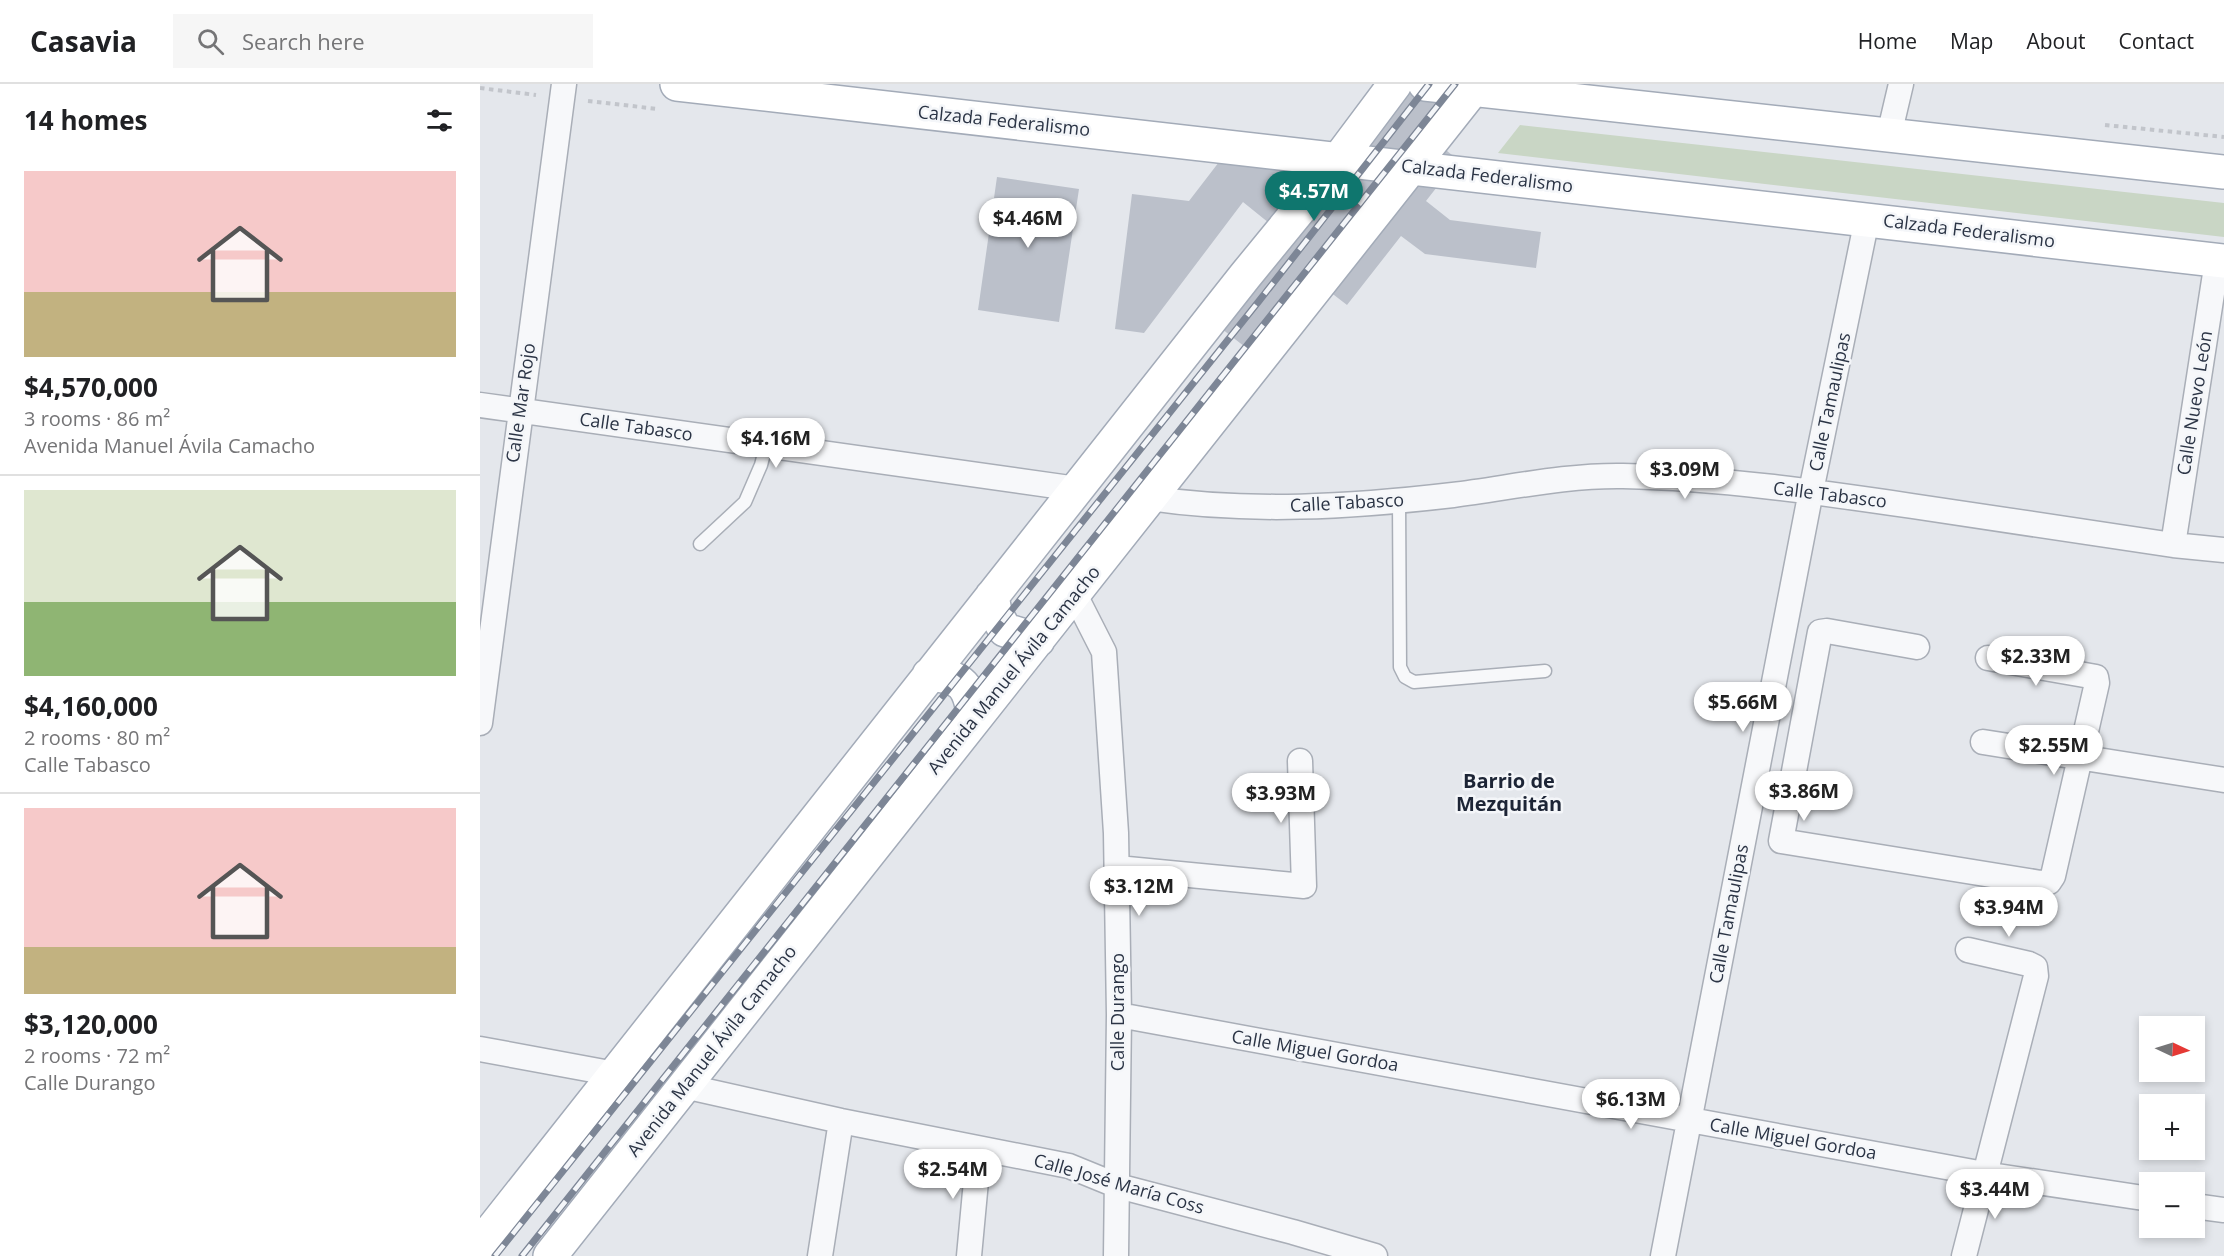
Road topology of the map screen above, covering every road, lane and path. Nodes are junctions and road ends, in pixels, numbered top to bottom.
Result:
1 (564, 84) edge
2 (678, 84) edge
3 (1395, 84) edge
4 (1425, 84) edge
5 (1901, 84) edge
6 (1475, 87) edge
7 (1889, 135) junction
8 (1338, 159) junction
9 (1411, 167) junction
10 (2224, 172) edge
11 (1867, 219) junction
12 (2221, 261) edge
13 (480, 405) edge
14 (520, 411) junction
15 (766, 446) junction
16 (1077, 489) junction
17 (1811, 491) junction
18 (1148, 498) junction
19 (1399, 500) junction
20 (700, 544) dead end
21 (2174, 545) junction
22 (2224, 550) edge
23 (1075, 595) junction
24 (992, 596) junction
25 (1038, 640) junction
26 (1917, 647) dead end
27 (1988, 658) dead end
28 (1545, 671) dead end
29 (929, 675) junction
30 (974, 719) junction
31 (480, 723) edge
32 (1983, 742) dead end
33 (2080, 758) junction
34 (1300, 761) dead end
35 (2224, 780) edge
36 (1117, 868) junction
37 (1968, 950) dead end
38 (1119, 1016) junction
39 (480, 1049) edge
40 (615, 1074) junction
41 (684, 1086) junction
42 (1689, 1119) junction
43 (841, 1121) junction
44 (979, 1149) junction
45 (1984, 1174) junction
46 (1118, 1186) junction
47 (2139, 1197) edge
48 (2205, 1207) edge
49 (2224, 1210) edge
50 (480, 1245) edge
51 (550, 1256) edge
52 (820, 1256) edge
53 (969, 1256) edge
54 (1116, 1256) edge
55 (1375, 1256) edge
56 (1663, 1256) edge
57 (1964, 1256) edge

1 - 14 street, Calle Mar Rojo
2 - 8 main road, Calzada Federalismo
3 - 8 main road
4 - 6 main road
5 - 7 street
6 - 7 main road
6 - 9 main road, Avenida Manuel Ávila Camacho
7 - 10 main road
8 - 9 main road, Calzada Federalismo
8 - 16 main road
9 - 11 main road, Calzada Federalismo
9 - 18 main road, Avenida Manuel Ávila Camacho
11 - 12 main road, Calzada Federalismo
11 - 17 street, Calle Tamaulipas
12 - 21 street, Calle Nuevo León
13 - 14 street, Calle Tabasco
14 - 15 street, Calle Tabasco
14 - 31 street, Calle Mar Rojo
15 - 16 street, Calle Tabasco
15 - 20 lane
16 - 24 main road
17 - 19 street, Calle Tabasco
17 - 21 street, Calle Tabasco
17 - 42 street, Calle Tamaulipas
18 - 19 street, Calle Tabasco
18 - 23 main road, Avenida Manuel Ávila Camacho
19 - 28 lane
21 - 22 street, Calle Tabasco
23 - 25 main road, Avenida Manuel Ávila Camacho
23 - 36 street, Calle Durango
24 - 25 main road
24 - 29 main road
25 - 30 main road, Avenida Manuel Ávila Camacho
26 - 33 street
27 - 33 street
29 - 30 main road
29 - 40 main road
30 - 41 main road, Avenida Manuel Ávila Camacho
32 - 33 street
33 - 35 street
34 - 36 street
36 - 38 street, Calle Durango
37 - 45 street
38 - 42 street, Calle Miguel Gordoa
38 - 46 street, Calle Durango
39 - 40 street
40 - 50 main road
41 - 43 street, Calle José María Coss
41 - 51 main road, Avenida Manuel Ávila Camacho
42 - 45 street, Calle Miguel Gordoa
42 - 56 street, Calle Tamaulipas
43 - 44 street, Calle José María Coss
43 - 52 street
44 - 46 street, Calle José María Coss
44 - 53 street
45 - 47 street, Calle Miguel Gordoa
45 - 57 street
46 - 54 street, Calle Durango
46 - 55 street, Calle José María Coss
48 - 49 street

